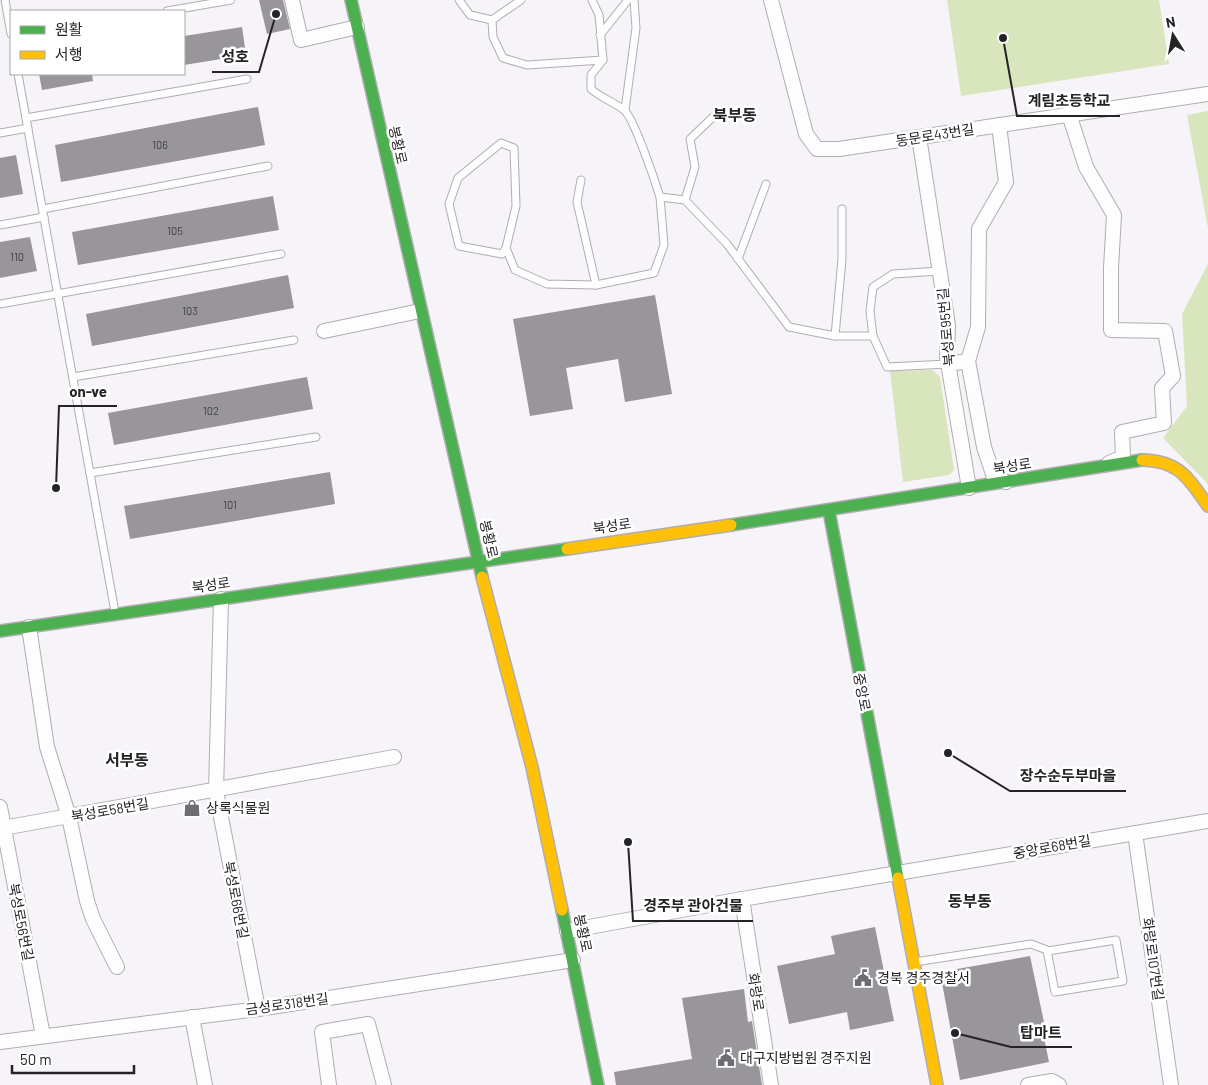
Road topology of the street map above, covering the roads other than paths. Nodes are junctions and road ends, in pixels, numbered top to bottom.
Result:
1 (5, 0) edge
2 (231, 0) edge
3 (292, 0) edge
4 (352, 0) edge
5 (459, 0) edge
6 (521, 0) edge
7 (592, 0) edge
8 (628, 0) edge
9 (634, 0) edge
10 (771, 0) edge
11 (173, 10) edge
12 (492, 20) junction
13 (357, 27) junction
14 (10, 28) edge
15 (600, 35) junction
16 (603, 60) junction
17 (18, 75) edge
18 (247, 79) dead end
19 (1208, 94) edge
20 (625, 110) junction
21 (1069, 114) junction
22 (713, 117) dead end
23 (26, 118) junction
24 (999, 125) junction
25 (28, 128) junction
26 (0, 133) edge
27 (919, 137) junction
28 (268, 166) dead end
29 (581, 180) dead end
30 (766, 184) dead end
31 (660, 197) junction
32 (684, 200) junction
33 (43, 209) junction
34 (842, 209) dead end
35 (44, 217) junction
36 (0, 225) edge
37 (506, 248) junction
38 (281, 254) dead end
39 (738, 259) junction
40 (940, 271) junction
41 (596, 285) junction
42 (58, 294) junction
43 (0, 304) edge
44 (420, 311) junction
45 (324, 330) dead end
46 (835, 336) junction
47 (873, 336) junction
48 (294, 340) dead end
49 (968, 361) junction
50 (948, 364) junction
51 (73, 377) junction
52 (316, 437) dead end
53 (1103, 466) junction
54 (90, 474) junction
55 (1006, 482) junction
56 (969, 488) junction
57 (1208, 506) edge
58 (829, 511) junction
59 (478, 560) junction
60 (221, 599) junction
61 (116, 614) junction
62 (29, 627) junction
63 (0, 631) edge
64 (394, 757) dead end
65 (216, 791) junction
66 (0, 807) edge
67 (69, 817) junction
68 (1208, 821) edge
69 (3, 828) junction
70 (1135, 833) junction
71 (896, 873) junction
72 (742, 899) junction
73 (567, 931) junction
74 (1048, 951) junction
75 (573, 960) junction
76 (912, 962) junction
77 (118, 967) dead end
78 (258, 1009) junction
79 (192, 1017) junction
80 (43, 1036) junction
81 (0, 1042) edge
82 (205, 1085) edge
83 (328, 1085) edge
84 (384, 1085) edge
85 (598, 1085) edge
86 (771, 1085) edge
87 (937, 1085) edge
88 (1028, 1085) edge
89 (1059, 1085) edge
90 (1171, 1085) edge

1 - 14 lane
2 - 11 lane
3 - 13 street
4 - 13 street, 봉황로
5 - 12 lane
6 - 12 lane
7 - 15 lane
8 - 15 lane
9 - 20 lane
10 - 27 street, 동문로43번길
12 - 16 lane
13 - 44 street, 봉황로
15 - 16 lane
16 - 20 lane
17 - 23 lane
18 - 23 lane
19 - 21 street, 동문로43번길
20 - 31 lane
21 - 24 street, 동문로43번길
21 - 53 street
22 - 32 lane
23 - 25 lane
24 - 27 street, 동문로43번길
24 - 49 street
25 - 26 lane
25 - 33 lane
27 - 40 street, 북성로95번길
28 - 33 lane
29 - 41 lane
30 - 39 lane
31 - 32 lane
31 - 41 lane
32 - 39 lane
33 - 35 lane
34 - 46 lane
35 - 36 lane
35 - 42 lane
37 - 37 lane
37 - 41 lane
38 - 42 lane
39 - 46 lane
40 - 47 lane
40 - 50 street, 북성로95번길
42 - 43 lane
42 - 51 lane
44 - 45 street
44 - 59 street, 봉황로
46 - 47 lane
47 - 50 lane
48 - 51 lane
49 - 50 street
49 - 55 street
50 - 56 street, 북성로95번길
51 - 54 lane
52 - 54 lane
53 - 55 street, 북성로
53 - 57 street, 북성로
54 - 61 lane
55 - 56 street, 북성로
56 - 58 street, 북성로
58 - 59 street, 북성로
58 - 71 street, 중앙로
59 - 60 street, 북성로
59 - 73 street, 봉황로
60 - 61 street, 북성로
60 - 65 street, 북성로66번길
61 - 62 street, 북성로
62 - 63 street, 북성로
62 - 67 street
64 - 65 street
65 - 67 street, 북성로58번길
65 - 78 street, 북성로66번길
66 - 69 street, 북성로56번길
67 - 69 street, 북성로58번길
67 - 77 street
68 - 70 street, 중앙로68번길
69 - 80 street, 북성로56번길
70 - 71 street, 중앙로68번길
70 - 90 street, 화랑로107번길
71 - 72 street
71 - 76 street, 중앙로
72 - 73 street
72 - 86 street, 화랑로
73 - 75 street, 봉황로
74 - 74 lane
74 - 76 lane
75 - 78 street, 금성로318번길
75 - 85 street, 봉황로
76 - 87 street, 중앙로
78 - 79 street, 금성로318번길
79 - 80 street, 금성로318번길
79 - 82 street
80 - 81 street, 금성로318번길
83 - 84 street
88 - 89 street

